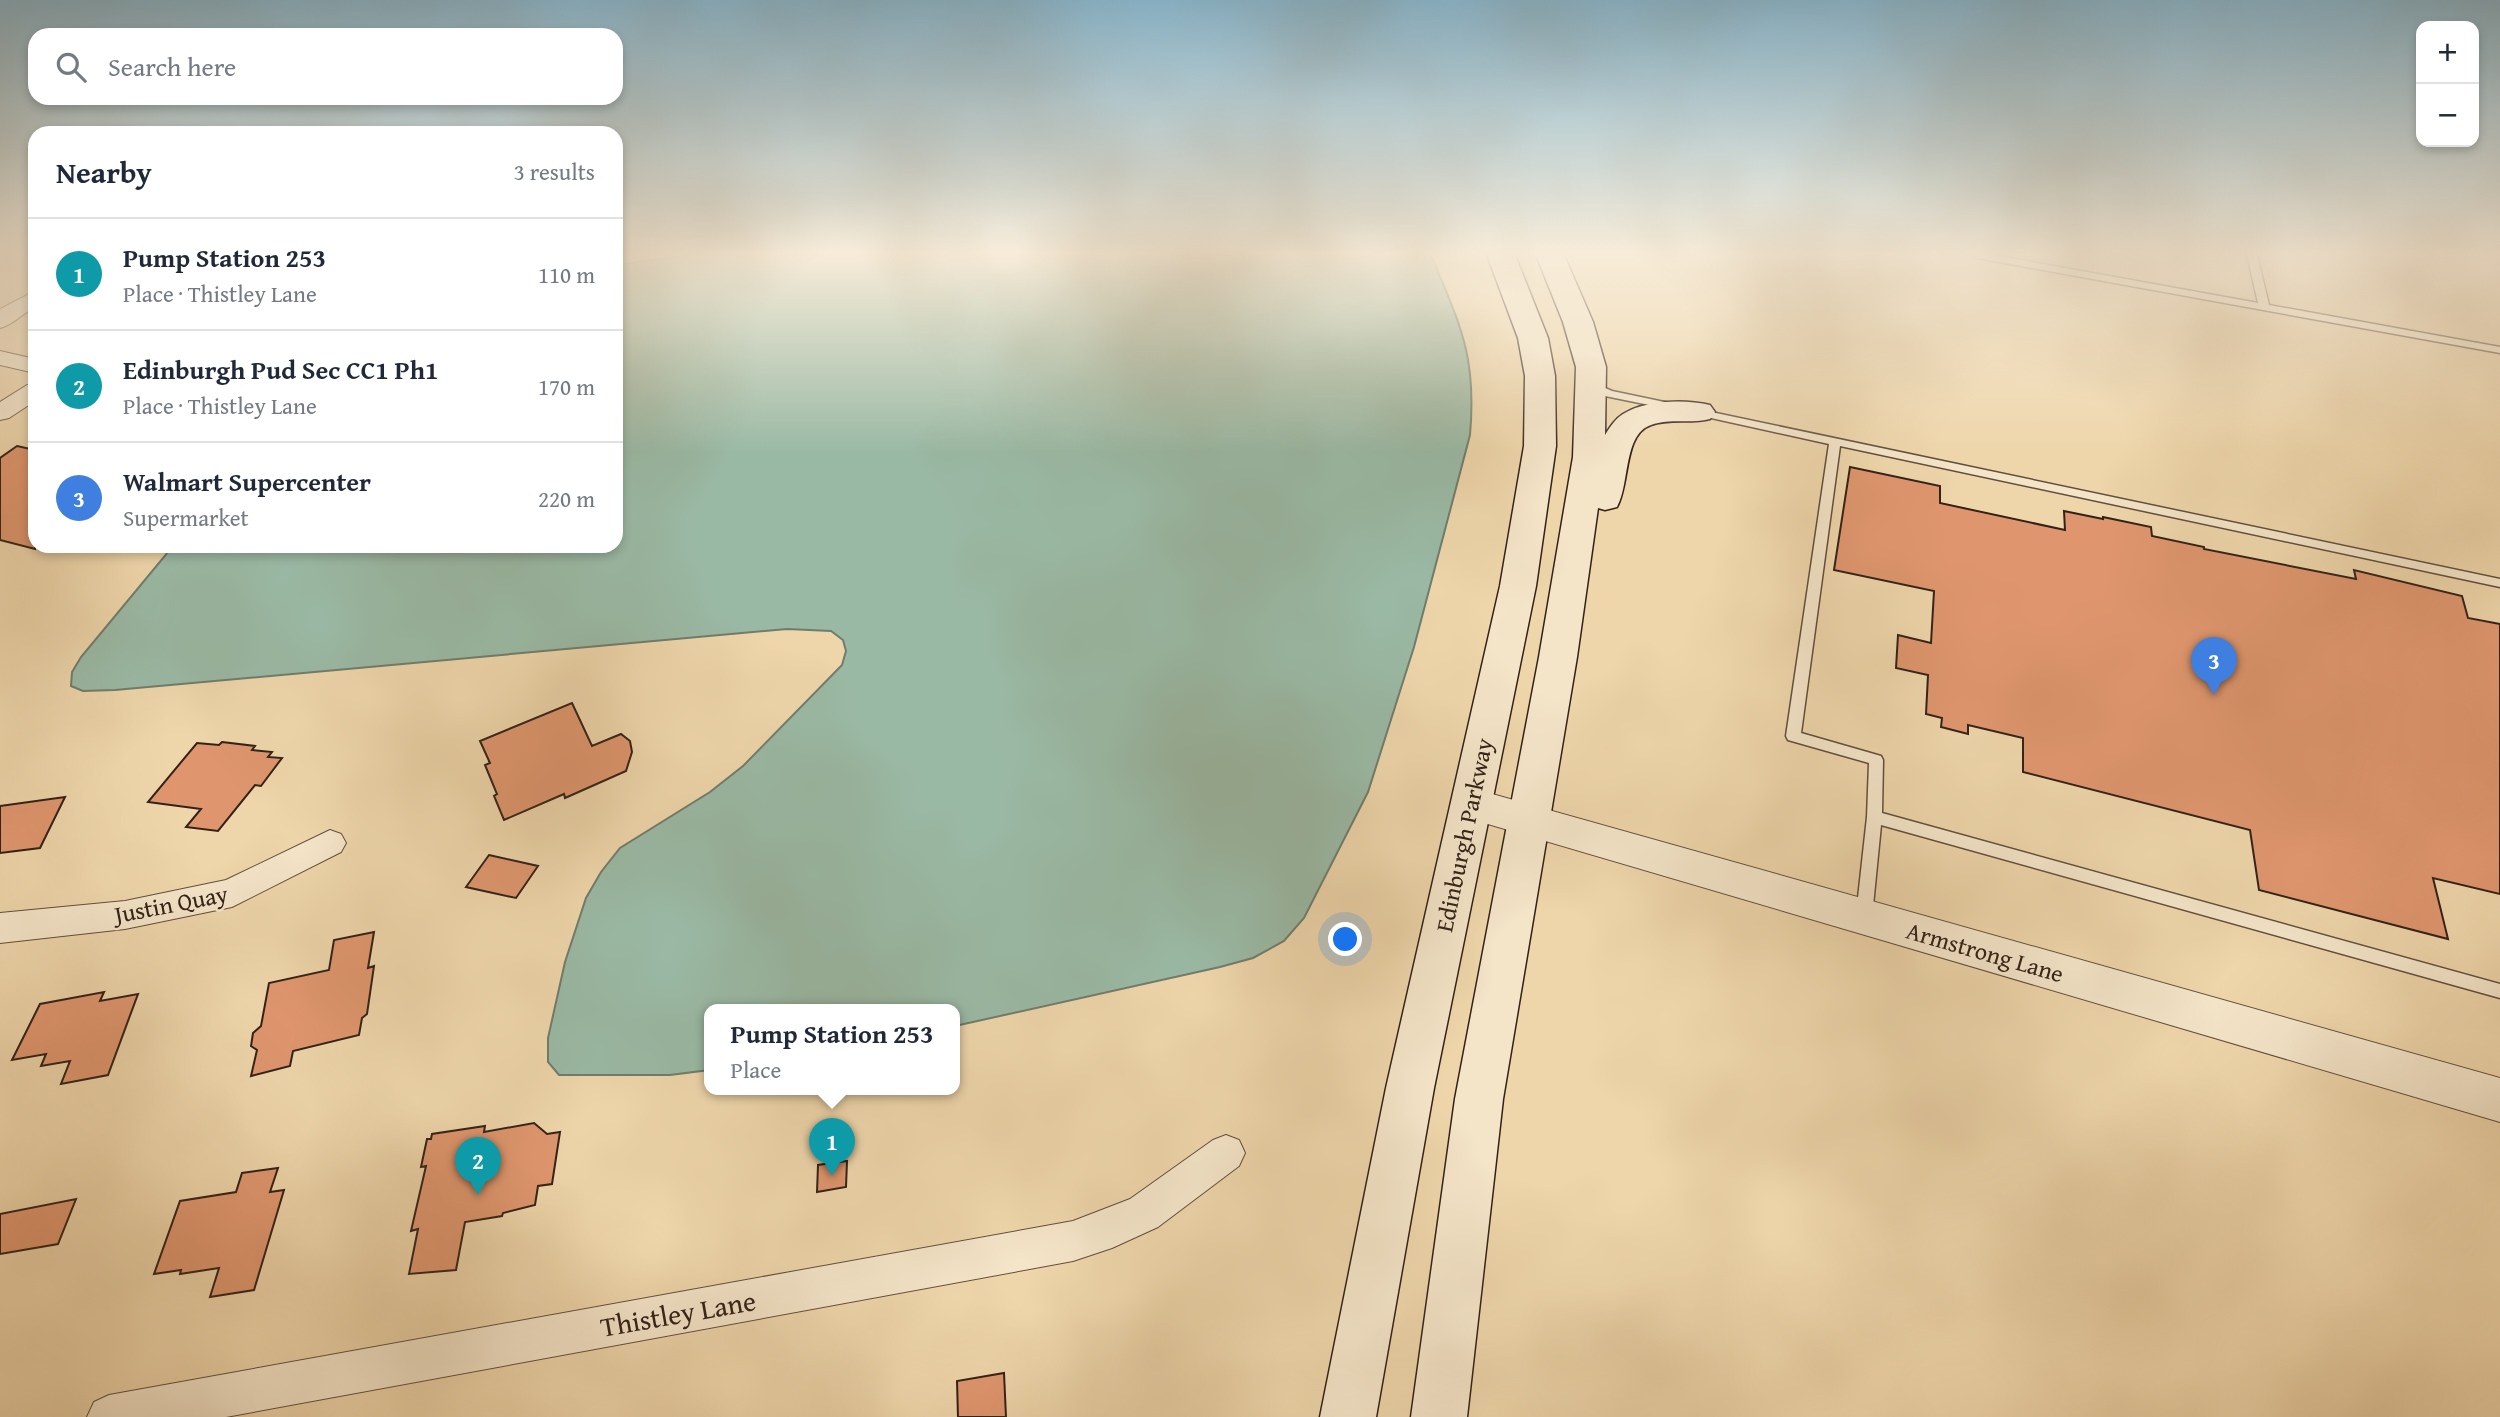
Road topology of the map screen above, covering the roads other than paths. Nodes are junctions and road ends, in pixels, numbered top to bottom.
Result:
1 (1526, 321) edge
2 (1578, 321) edge
3 (2335, 321) edge
4 (1533, 338) junction
5 (2500, 350) edge
6 (0, 358) edge
7 (28, 364) edge
8 (1591, 376) junction
9 (28, 395) edge
10 (1699, 412) junction
11 (0, 413) edge
12 (1835, 441) junction
13 (2500, 583) edge
14 (1564, 616) junction
15 (1471, 804) junction
16 (1874, 817) junction
17 (1528, 820) junction
18 (330, 842) dead end
19 (1864, 917) junction
20 (0, 928) edge
21 (2500, 991) edge
22 (2500, 1100) edge
23 (1226, 1153) dead end
24 (109, 1417) edge
25 (1348, 1417) edge
26 (1439, 1417) edge

1 - 4 main road, Edinburgh Parkway
2 - 8 main road
3 - 5 lane
4 - 8 main road
4 - 15 main road, Edinburgh Parkway
6 - 7 street
8 - 10 lane
8 - 10 lane
8 - 14 main road
9 - 11 street
10 - 12 lane
10 - 14 main road
12 - 13 lane
12 - 16 lane
14 - 17 main road
15 - 17 street, Armstrong Lane
15 - 25 main road, Edinburgh Parkway
16 - 19 lane
16 - 21 lane
17 - 19 street, Armstrong Lane
17 - 26 main road
18 - 20 street, Justin Quay
19 - 22 street, Armstrong Lane
23 - 24 street, Thistley Lane

